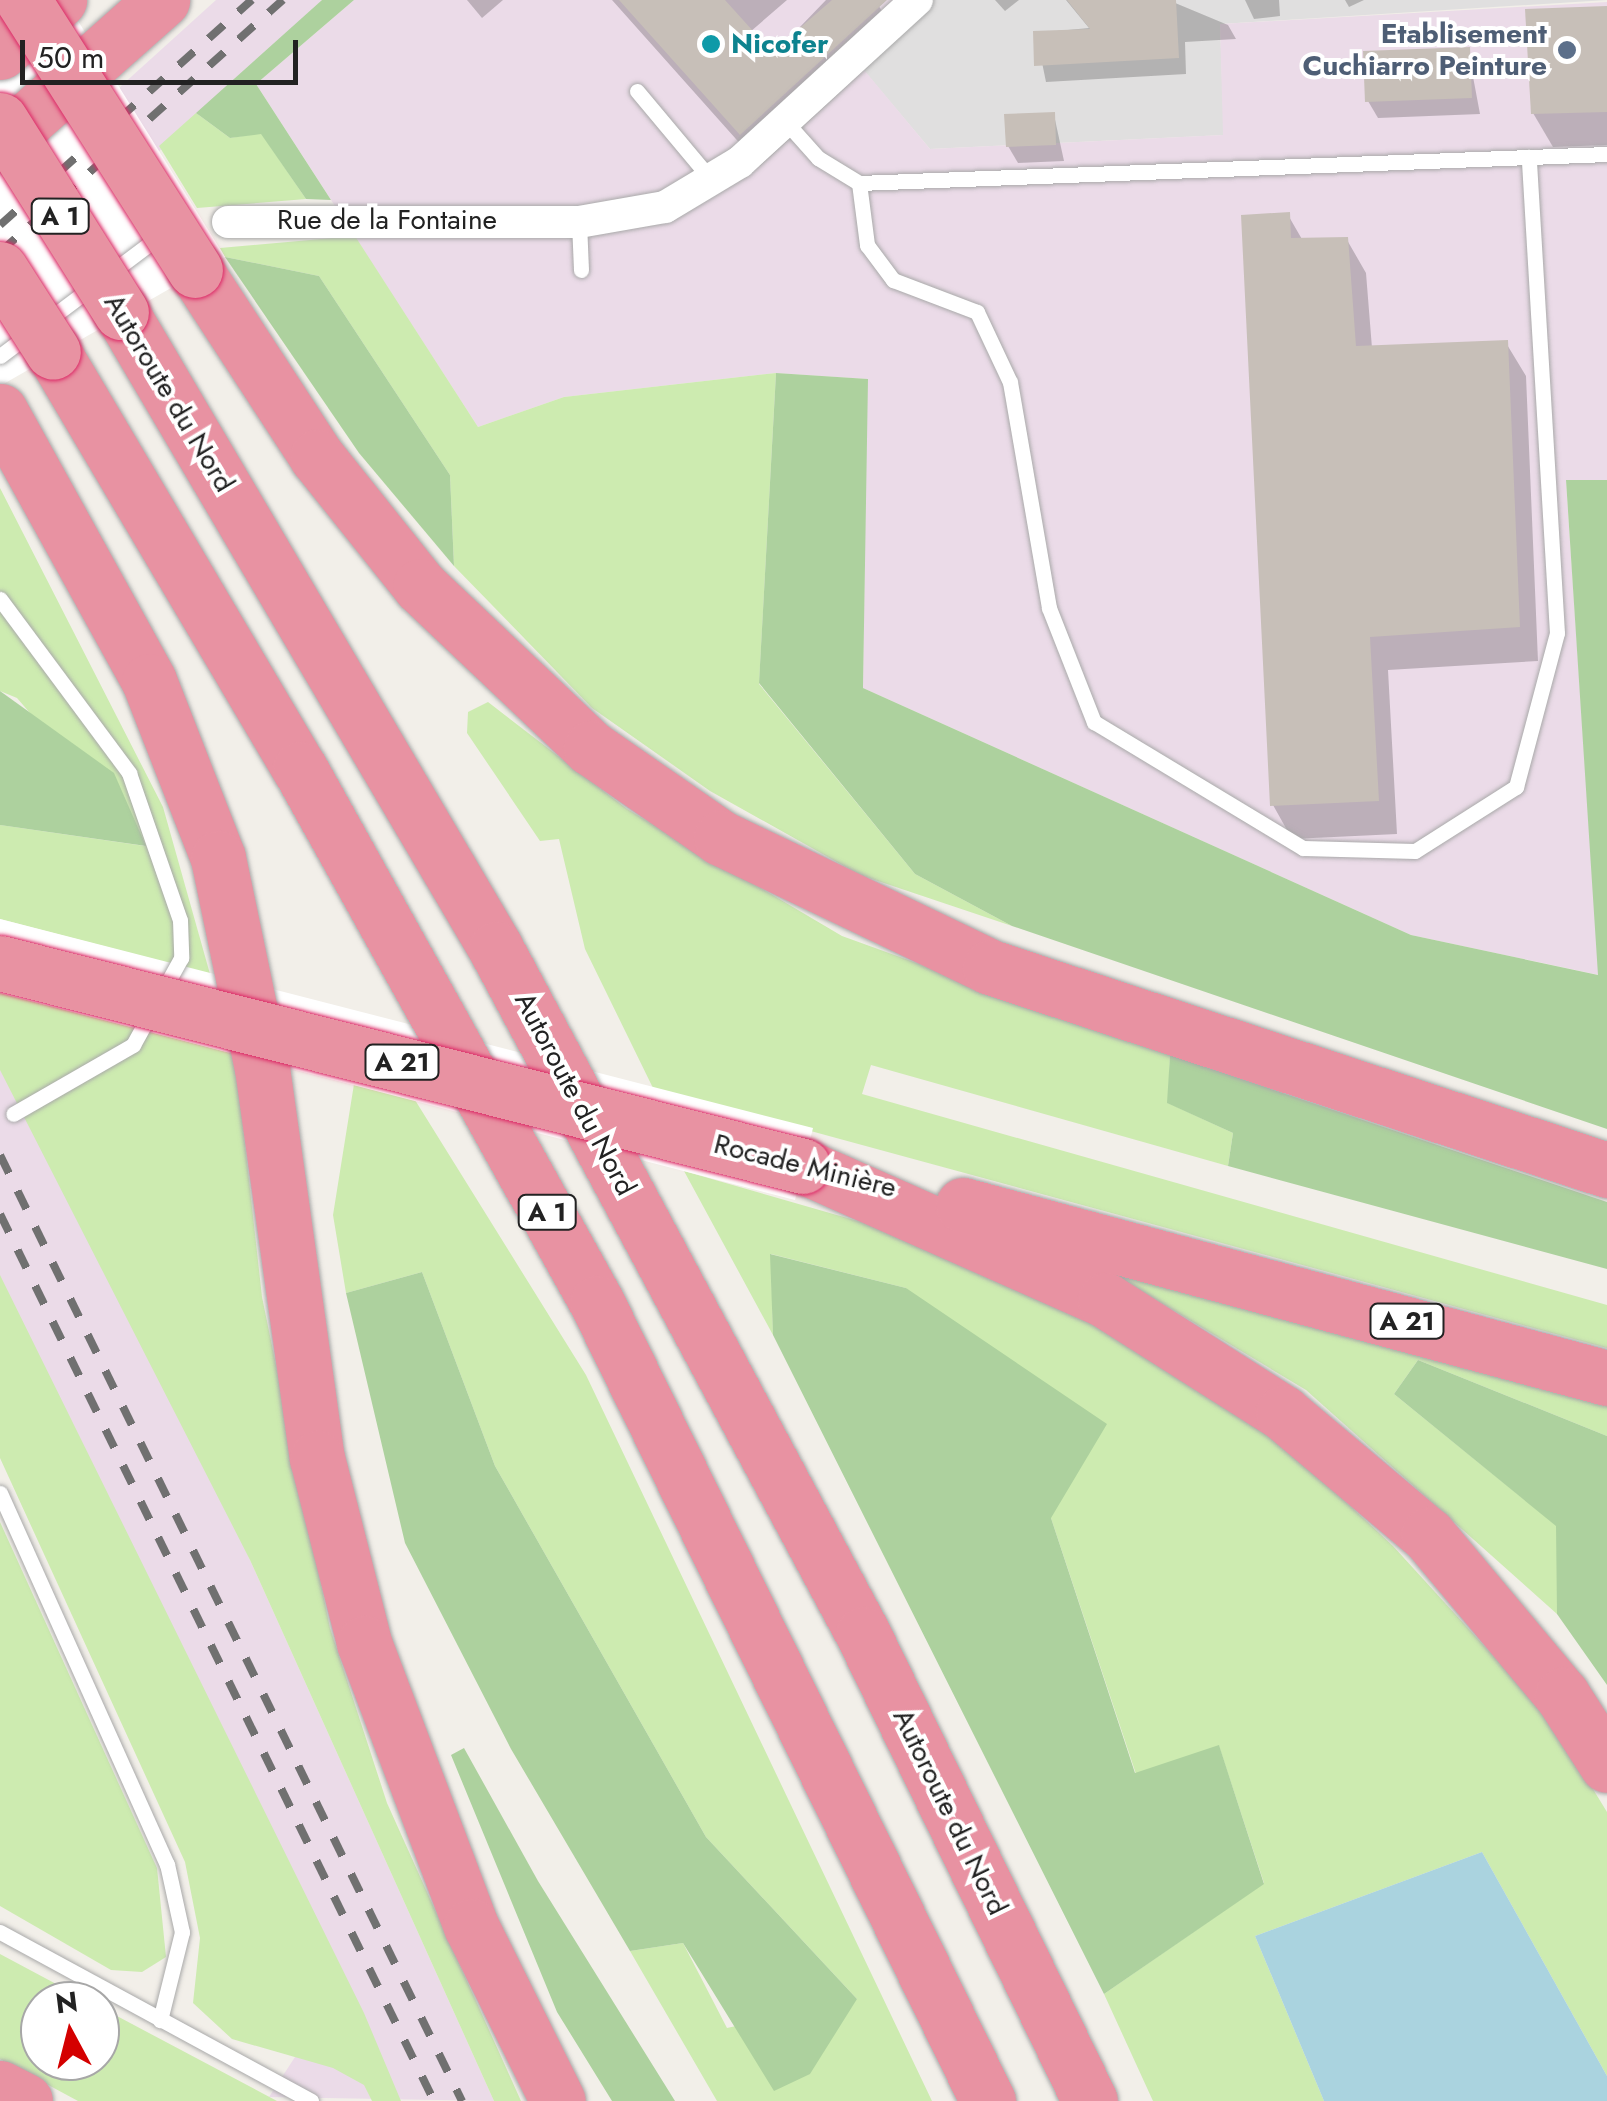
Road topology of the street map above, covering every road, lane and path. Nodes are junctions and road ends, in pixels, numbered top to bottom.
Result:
1 (24, 0) edge
2 (60, 0) edge
3 (162, 0) edge
4 (916, 0) edge
5 (0, 52) edge
6 (637, 91) dead end
7 (0, 120) edge
8 (785, 120) junction
9 (0, 144) edge
10 (1607, 154) edge
11 (1529, 158) junction
12 (713, 182) junction
13 (859, 182) junction
14 (579, 222) junction
15 (208, 236) junction
16 (0, 268) edge
17 (581, 270) dead end
18 (0, 356) edge
19 (0, 411) edge
20 (0, 599) edge
21 (0, 963) edge
22 (14, 1114) dead end
23 (803, 1166) junction
24 (1607, 1170) edge
25 (1607, 1378) edge
26 (0, 1492) edge
27 (1607, 1765) edge
28 (0, 1932) edge
29 (160, 2020) junction
30 (0, 2088) edge
31 (25, 2101) edge
32 (311, 2101) edge
33 (558, 2101) edge
34 (988, 2101) edge
35 (1090, 2101) edge

1 - 15 highway, bridge
2 - 5 highway
3 - 9 highway
4 - 8 street, Rue de la Fontaine
6 - 12 lane
7 - 35 highway, Autoroute du Nord / A 1, bridge
8 - 12 street, Rue de la Fontaine
8 - 13 lane
10 - 11 lane
11 - 13 lane
11 - 13 lane
12 - 14 street, Rue de la Fontaine
14 - 15 street, Rue de la Fontaine
14 - 17 lane
15 - 18 lane, Rue de la Fontaine
15 - 24 highway
16 - 34 highway, A 1, bridge
19 - 33 highway
20 - 22 lane
21 - 23 highway, Rocade Minière / A 21, bridge
23 - 25 highway, Rocade Minière / A 21
23 - 27 highway
26 - 29 lane
28 - 29 lane
29 - 32 lane
30 - 31 highway

